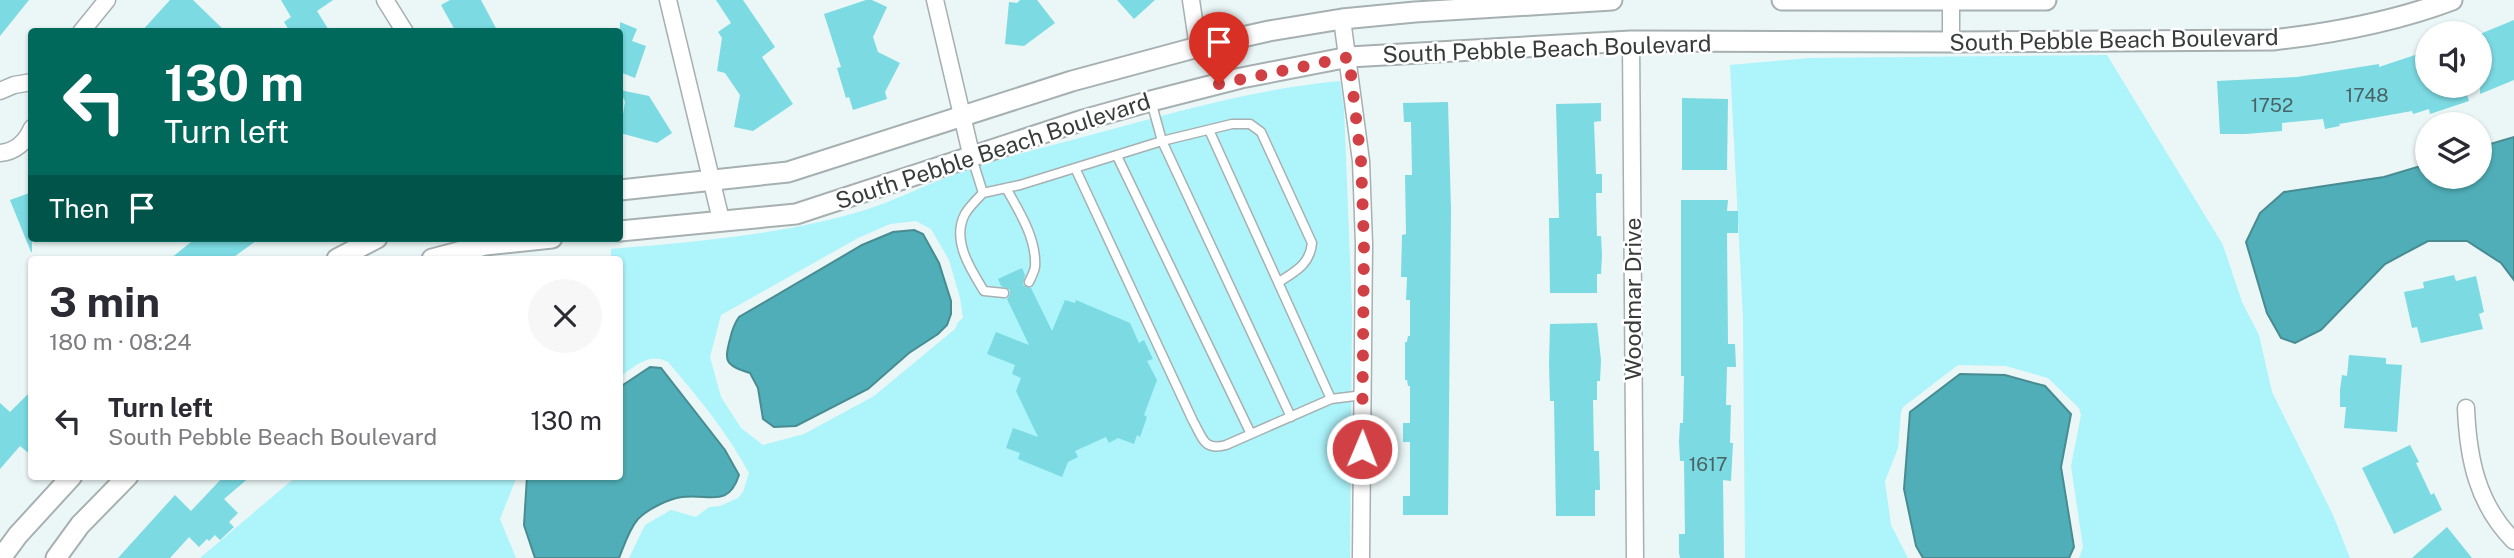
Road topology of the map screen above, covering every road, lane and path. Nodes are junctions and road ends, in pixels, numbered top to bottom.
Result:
1 (107, 0) edge
2 (385, 0) edge
3 (668, 0) edge
4 (935, 0) edge
5 (1191, 0) edge
6 (1612, 0) edge
7 (1782, 0) edge
8 (2046, 0) edge
9 (2452, 0) edge
10 (1951, 1) edge
11 (1342, 19) junction
12 (84, 28) edge
13 (402, 28) edge
14 (1631, 41) junction
15 (1951, 43) junction
16 (1198, 47) junction
17 (1349, 57) junction
18 (28, 83) edge
19 (0, 91) edge
20 (1151, 101) junction
21 (963, 117) junction
22 (1209, 130) junction
23 (28, 138) edge
24 (1162, 141) junction
25 (0, 153) edge
26 (1117, 156) junction
27 (972, 158) junction
28 (1076, 170) junction
29 (712, 179) junction
30 (1006, 188) junction
31 (623, 190) edge
32 (983, 193) junction
33 (721, 220) junction
34 (623, 231) edge
35 (369, 242) edge
36 (484, 242) edge
37 (343, 256) edge
38 (441, 256) edge
39 (1029, 282) dead end
40 (1279, 282) junction
41 (1004, 293) dead end
42 (1363, 395) junction
43 (1331, 399) junction
44 (2466, 408) dead end
45 (1291, 417) junction
46 (1251, 434) junction
47 (68, 480) edge
48 (124, 480) edge
49 (2514, 541) edge
50 (1, 558) edge
51 (56, 558) edge
52 (1361, 558) edge
53 (1635, 558) edge

1 - 12 street
2 - 13 street
3 - 29 street
4 - 21 street
5 - 16 street
6 - 11 street, South Pebble Beach Boulevard
7 - 10 street, South Pebble Beach Boulevard
8 - 10 street, South Pebble Beach Boulevard
9 - 15 street, South Pebble Beach Boulevard
10 - 15 street
11 - 16 street, South Pebble Beach Boulevard
11 - 17 street
14 - 15 street, South Pebble Beach Boulevard
14 - 17 street, South Pebble Beach Boulevard
14 - 53 street, Woodmar Drive
16 - 21 street, South Pebble Beach Boulevard
17 - 20 street, South Pebble Beach Boulevard
17 - 42 street
18 - 19 street
20 - 24 lane
20 - 27 street, South Pebble Beach Boulevard
21 - 27 street
21 - 29 street, South Pebble Beach Boulevard
22 - 24 lane
22 - 40 lane
22 - 40 lane
23 - 25 street
24 - 26 lane
24 - 45 lane
26 - 28 lane
26 - 46 lane
27 - 32 lane
27 - 33 street, South Pebble Beach Boulevard
28 - 30 lane
28 - 46 lane
29 - 31 street, South Pebble Beach Boulevard
29 - 33 street
30 - 32 lane
30 - 39 lane
32 - 41 lane
33 - 34 street, South Pebble Beach Boulevard
35 - 37 street
36 - 38 street
40 - 43 lane
42 - 43 lane
42 - 52 street
43 - 45 lane
44 - 49 street
45 - 46 lane
47 - 50 street
48 - 51 street

